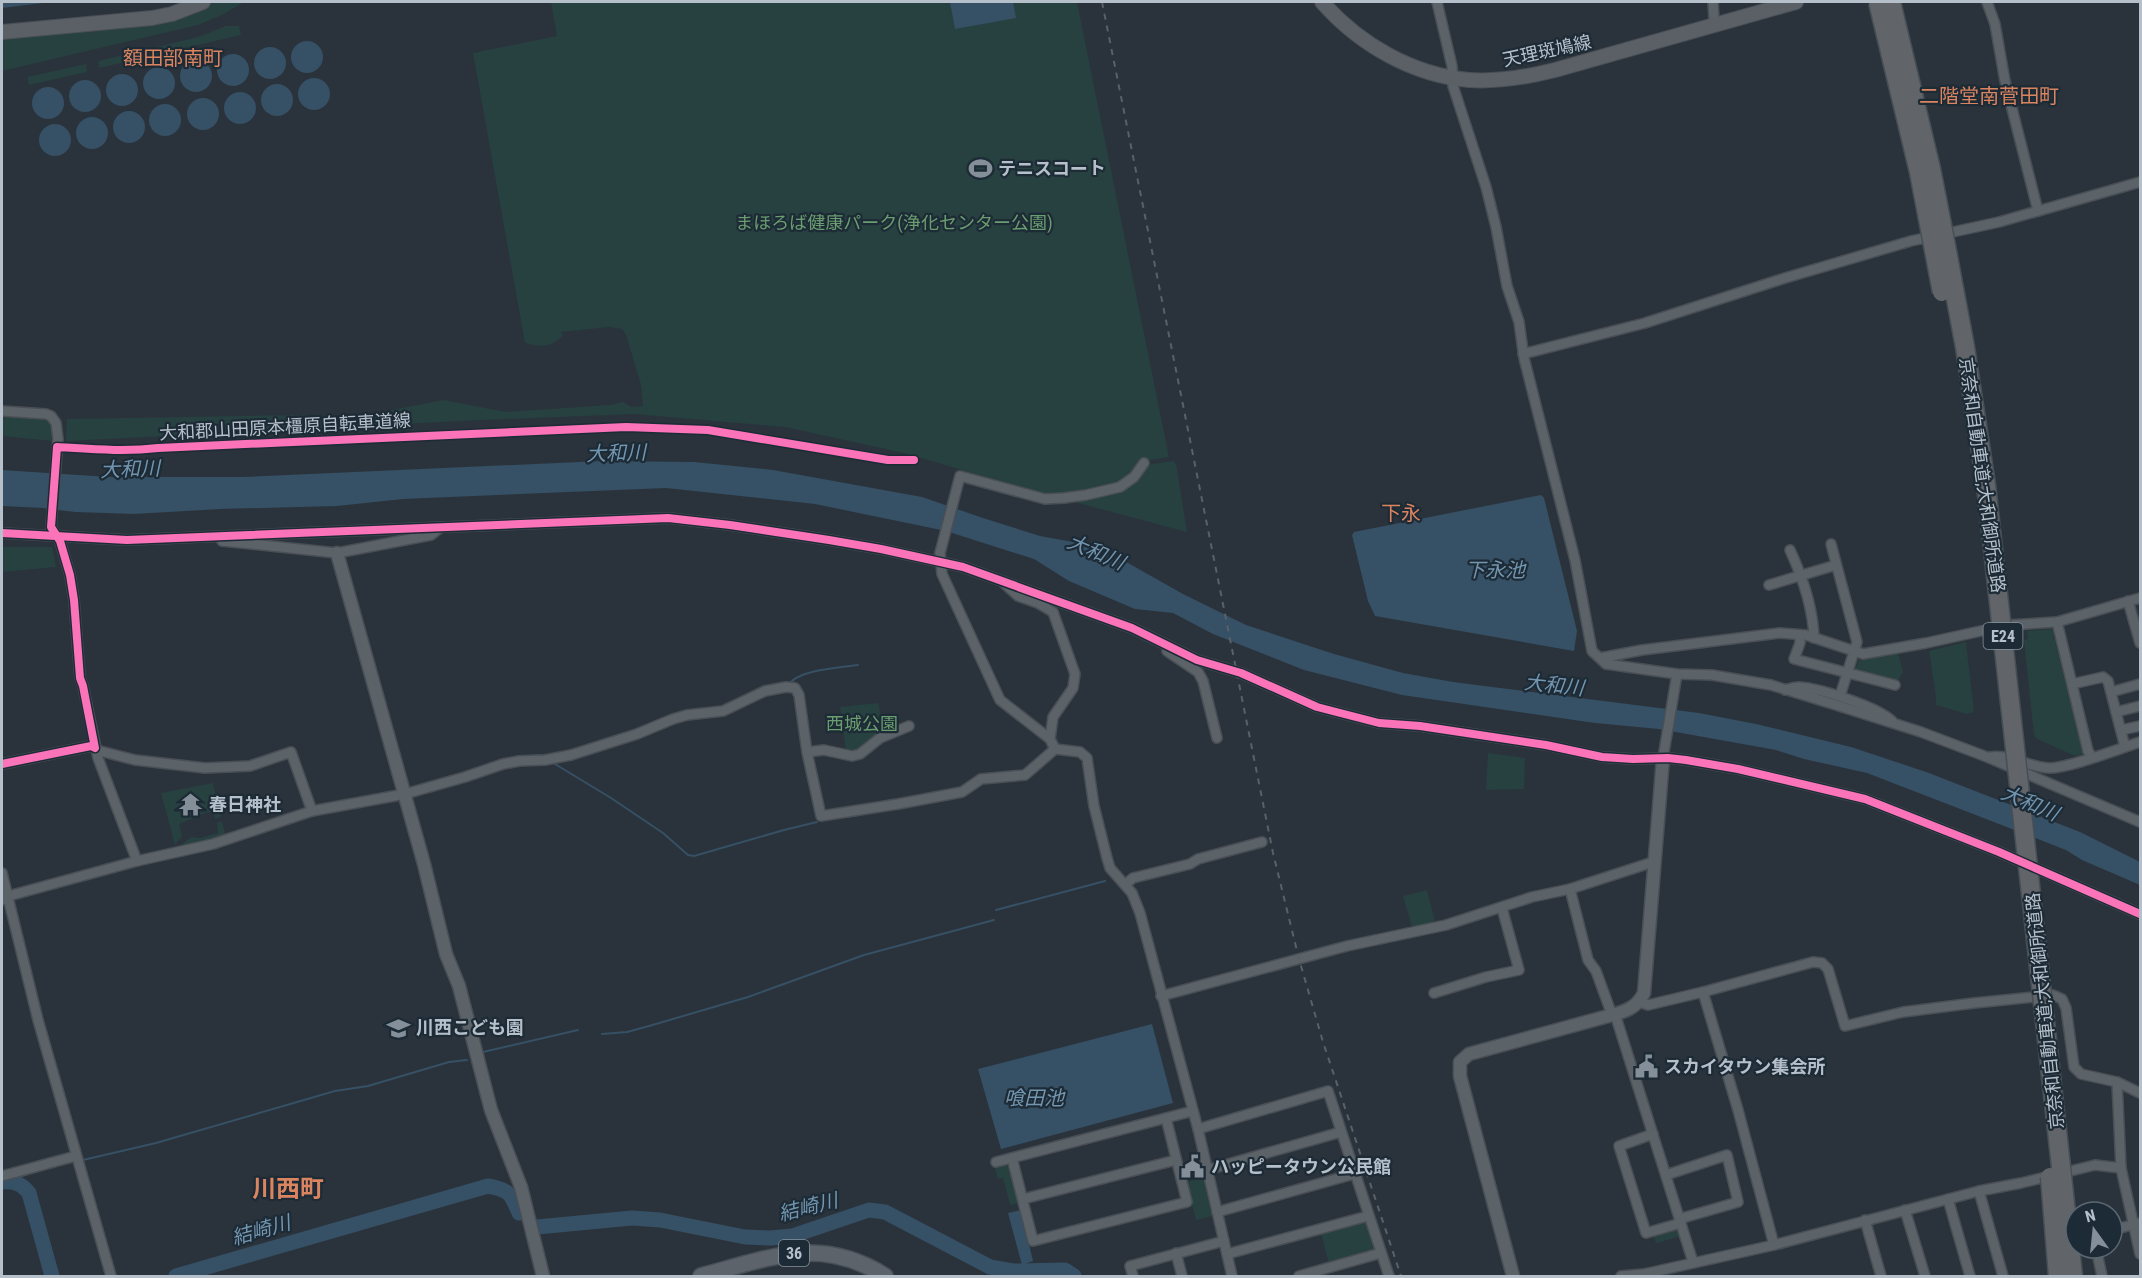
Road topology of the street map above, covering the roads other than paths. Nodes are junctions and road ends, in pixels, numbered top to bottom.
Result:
1 (203, 2) edge
2 (1322, 2) edge
3 (1437, 2) edge
4 (1713, 2) edge
5 (1796, 2) edge
6 (1878, 2) edge
7 (1892, 2) edge
8 (1988, 2) edge
9 (1718, 25) junction
10 (2, 32) edge
11 (1452, 77) junction
12 (2140, 182) edge
13 (2038, 211) junction
14 (1523, 354) junction
15 (2, 411) edge
16 (1144, 463) dead end
17 (441, 527) junction
18 (54, 531) junction
19 (2, 533) edge
20 (208, 537) junction
21 (1831, 544) dead end
22 (1790, 550) dead end
23 (337, 553) junction
24 (940, 558) junction
25 (1836, 565) junction
26 (1799, 576) junction
27 (1000, 579) junction
28 (1769, 585) dead end
29 (2140, 598) edge
30 (2128, 601) junction
31 (2057, 622) junction
32 (1800, 635) junction
33 (1814, 638) junction
34 (1160, 642) junction
35 (2140, 644) edge
36 (1854, 652) junction
37 (1600, 658) junction
38 (1847, 673) junction
39 (1676, 677) junction
40 (2072, 684) junction
41 (2140, 684) edge
42 (1895, 685) dead end
43 (1785, 690) junction
44 (2111, 692) junction
45 (1840, 696) junction
46 (2140, 706) edge
47 (2116, 712) junction
48 (1894, 724) junction
49 (909, 726) dead end
50 (2140, 726) edge
51 (2121, 730) junction
52 (1218, 738) dead end
53 (1050, 739) junction
54 (2140, 742) edge
55 (2125, 747) junction
56 (95, 748) junction
57 (1055, 749) junction
58 (807, 752) junction
59 (1664, 755) junction
60 (1988, 757) junction
61 (2092, 757) junction
62 (2, 764) edge
63 (405, 794) junction
64 (312, 811) junction
65 (2140, 822) edge
66 (1262, 842) dead end
67 (137, 861) junction
68 (1655, 864) junction
69 (2, 873) edge
70 (1126, 884) junction
71 (1570, 888) junction
72 (5, 899) edge
73 (1502, 908) junction
74 (2140, 914) edge
75 (1703, 992) junction
76 (1434, 993) dead end
77 (1161, 996) junction
78 (1639, 1002) junction
79 (1614, 1015) junction
80 (2117, 1083) junction
81 (2140, 1093) edge
82 (1193, 1111) junction
83 (1166, 1118) junction
84 (1198, 1129) junction
85 (1341, 1132) junction
86 (1653, 1134) junction
87 (76, 1156) junction
88 (1012, 1158) junction
89 (1176, 1160) junction
90 (996, 1162) dead end
91 (2121, 1168) junction
92 (1208, 1170) junction
93 (1354, 1173) junction
94 (1666, 1175) junction
95 (2, 1176) edge
96 (1979, 1191) junction
97 (1023, 1199) junction
98 (1948, 1199) junction
99 (1905, 1210) junction
100 (1217, 1212) junction
101 (1368, 1216) junction
102 (1865, 1220) junction
103 (1680, 1221) junction
104 (2137, 1223) edge
105 (1224, 1241) junction
106 (1774, 1245) junction
107 (1176, 1253) junction
108 (1381, 1253) junction
109 (1227, 1254) junction
110 (2140, 1254) edge
111 (2099, 1260) edge
112 (1692, 1262) junction
113 (878, 1275) edge
114 (111, 1276) edge
115 (543, 1276) edge
116 (701, 1276) edge
117 (1133, 1276) edge
118 (1182, 1276) edge
119 (1232, 1276) edge
120 (1299, 1276) edge
121 (1389, 1276) edge
122 (1514, 1276) edge
123 (1621, 1276) edge
124 (1881, 1276) edge
125 (1925, 1276) edge
126 (1970, 1276) edge
127 (2003, 1276) edge
128 (2058, 1276) edge
129 (2073, 1276) edge
130 (2102, 1276) edge

1 - 10 main road
2 - 11 main road, 天理斑鳩線
3 - 11 street
4 - 9 street
5 - 9 main road, 天理斑鳩線
6 - 128 highway, 京奈和自動車道;大和御所道路 / E24, bridge
7 - 129 highway, 京奈和自動車道;大和御所道路 / E24, bridge
8 - 13 street
9 - 11 main road, 天理斑鳩線
11 - 14 street
12 - 13 street
13 - 14 street
14 - 37 street
15 - 18 street
16 - 24 street
17 - 20 street
17 - 23 street
17 - 24 street
18 - 19 street
18 - 20 street
18 - 56 street
20 - 23 street
21 - 25 street
22 - 26 street
23 - 63 street
24 - 27 street
24 - 53 street
25 - 26 street
25 - 36 street
26 - 28 street
26 - 33 street
27 - 34 street
27 - 53 street
29 - 30 street
30 - 31 street
30 - 35 street
31 - 36 street
31 - 40 street
32 - 33 street
32 - 37 street
32 - 38 street
33 - 36 street
34 - 52 street
34 - 59 street
36 - 38 street
37 - 39 street
38 - 42 street
38 - 45 street
39 - 43 street
39 - 59 street
40 - 44 street
40 - 61 street
41 - 44 street
43 - 45 street
43 - 48 street
44 - 47 street
45 - 48 street
46 - 47 street
47 - 51 street
48 - 60 street
49 - 58 street
50 - 51 street
51 - 55 street
53 - 57 street
54 - 55 street
55 - 61 street
56 - 62 street
56 - 64 street
56 - 67 street
57 - 58 street
57 - 70 street
58 - 63 street
59 - 68 street
59 - 74 street
60 - 61 street
60 - 65 street
63 - 64 street
63 - 115 street
64 - 67 street
66 - 70 street
67 - 72 street
68 - 71 street
68 - 78 street
69 - 72 street
70 - 77 street
71 - 73 street
71 - 79 street
72 - 87 street
73 - 76 street
73 - 77 street
75 - 78 street
75 - 80 street
75 - 106 street
77 - 82 street
78 - 79 street
79 - 86 street
79 - 122 street
80 - 81 street
80 - 91 street
82 - 83 street
82 - 84 street
83 - 88 street
83 - 89 street
84 - 85 street
84 - 92 street
85 - 92 street
85 - 93 street
86 - 94 street
86 - 103 street
87 - 95 street
87 - 114 street
88 - 90 street
88 - 97 street
89 - 97 street
89 - 97 street
91 - 96 street
91 - 104 street
92 - 100 street
93 - 100 street
93 - 101 street
94 - 103 street
94 - 103 street
96 - 98 street
96 - 127 street
98 - 99 street
98 - 126 street
99 - 102 street
99 - 125 street
100 - 105 street
101 - 108 street
101 - 109 street
102 - 106 street
102 - 124 street
103 - 112 street
104 - 110 street
105 - 107 street
105 - 109 street
106 - 112 street
107 - 117 street
107 - 118 street
108 - 120 street
108 - 121 street
109 - 119 street
111 - 130 street
112 - 123 street
113 - 116 main road, 36

